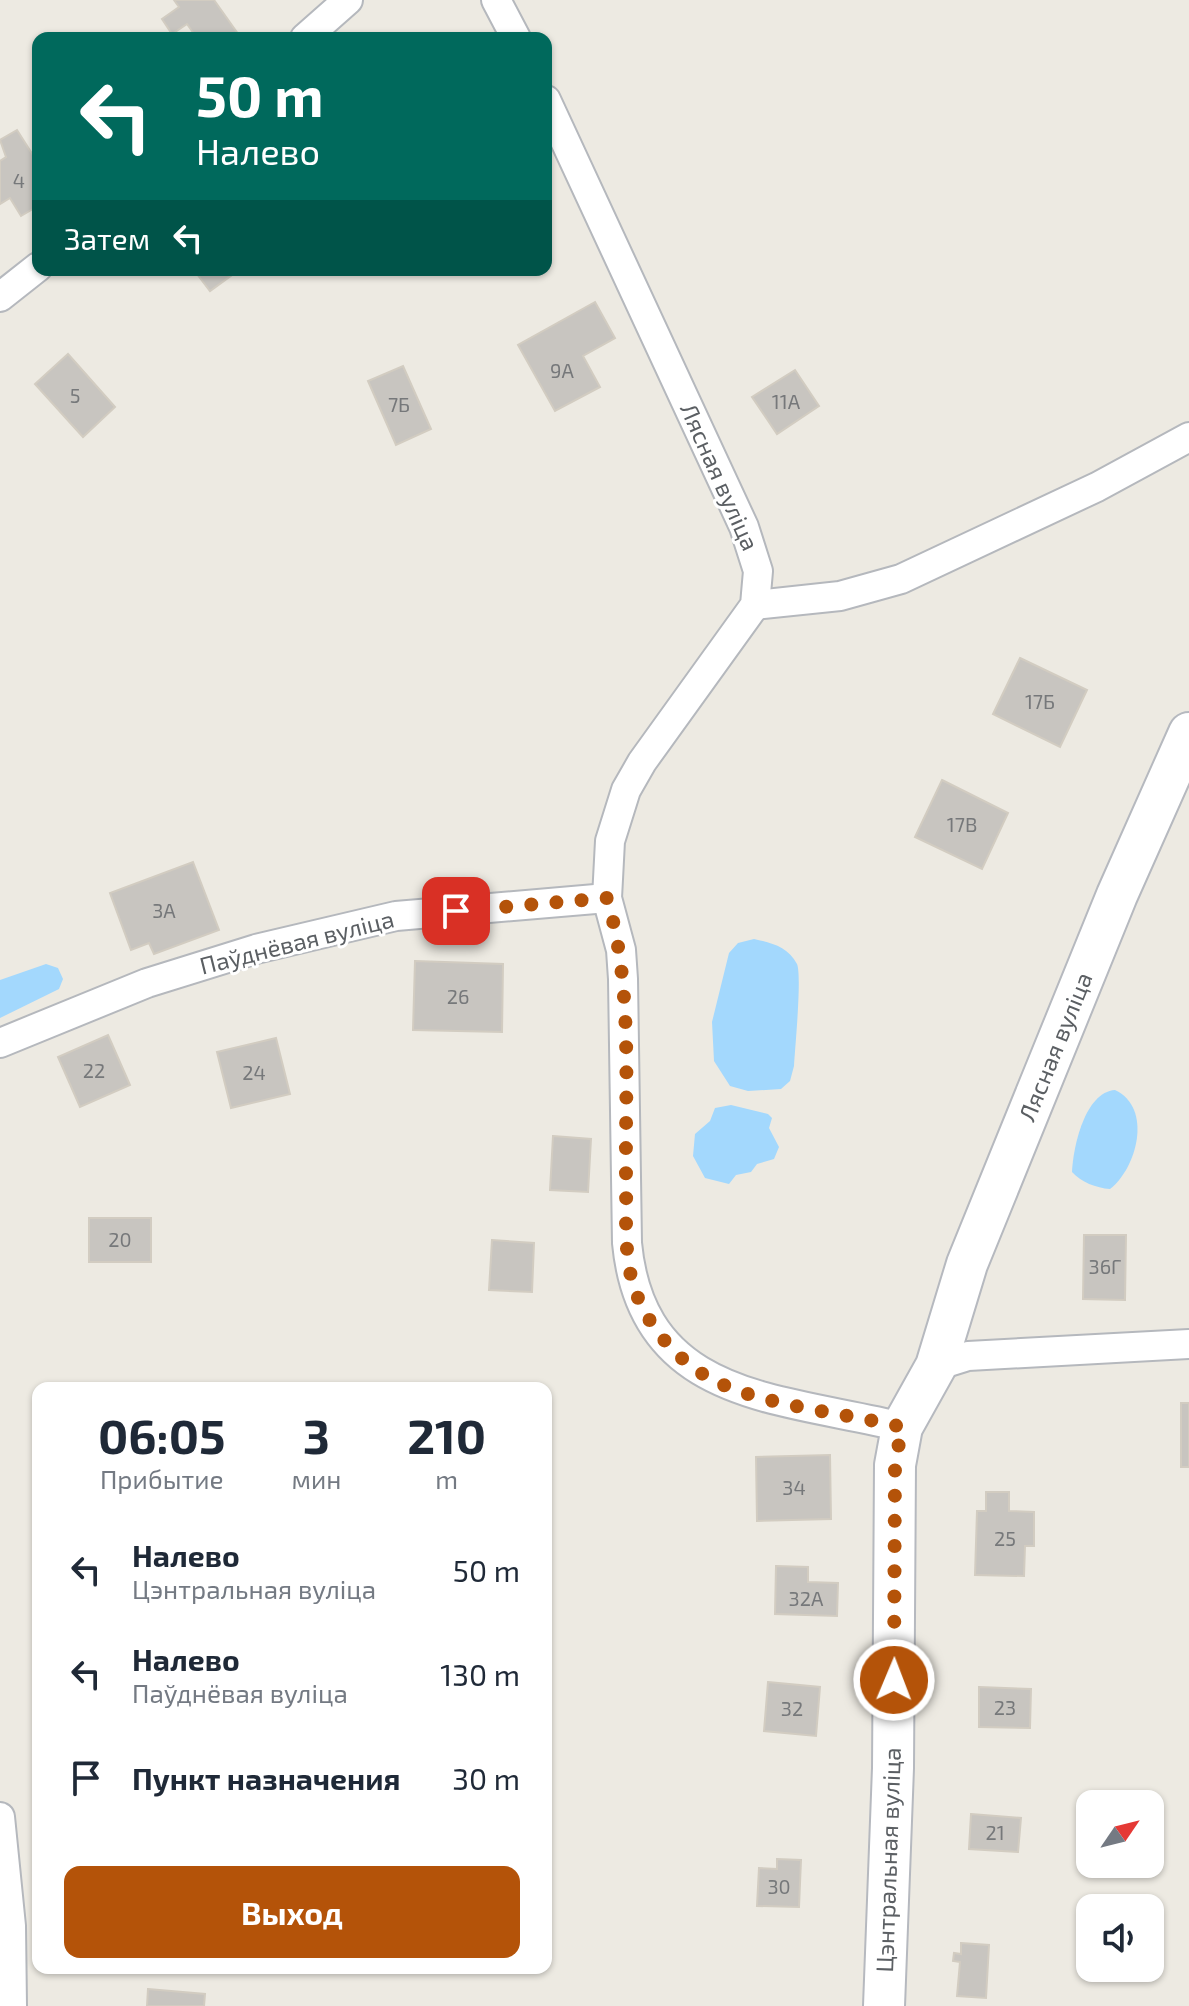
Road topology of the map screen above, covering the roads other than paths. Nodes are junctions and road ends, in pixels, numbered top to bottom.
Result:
1 (348, 0) edge
2 (496, 0) edge
3 (312, 32) edge
4 (513, 32) edge
5 (552, 113) edge
6 (32, 272) edge
7 (0, 297) edge
8 (1189, 437) edge
9 (755, 605) junction
10 (1189, 733) edge
11 (607, 898) junction
12 (0, 1043) edge
13 (1189, 1344) edge
14 (936, 1366) junction
15 (902, 1427) junction
16 (0, 1817) edge
17 (12, 2006) edge
18 (884, 2006) edge

1 - 3 street
2 - 4 street
5 - 9 street, Лясная вуліца
6 - 7 street
8 - 9 street
9 - 11 street
10 - 14 street, Лясная вуліца
11 - 12 street, Паўднёвая вуліца
11 - 15 street
13 - 14 street
14 - 15 street, Цэнтральная вуліца
15 - 18 street, Цэнтральная вуліца
16 - 17 street

